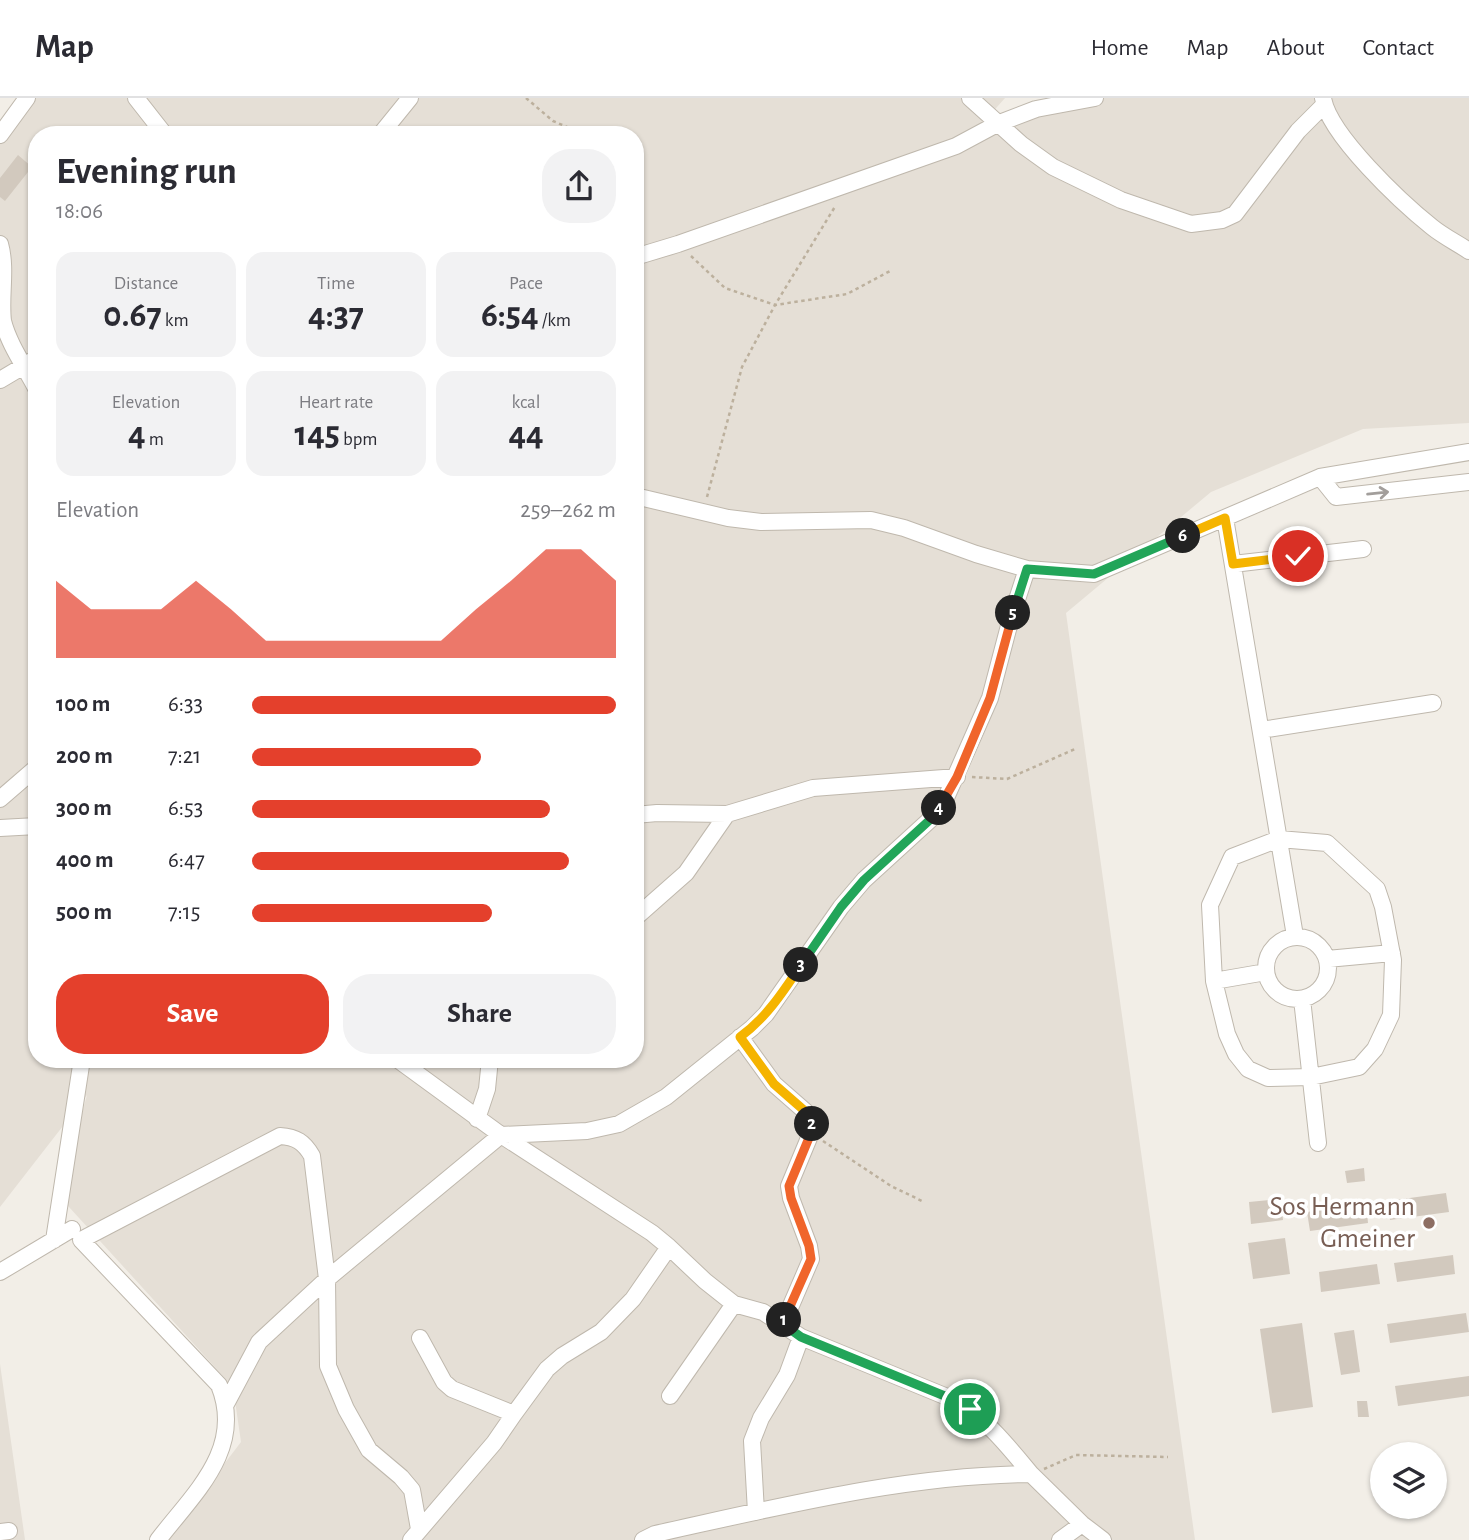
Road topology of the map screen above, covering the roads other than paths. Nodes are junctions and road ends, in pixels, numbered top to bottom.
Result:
1 (27, 98) edge
2 (136, 98) edge
3 (411, 98) edge
4 (970, 98) edge
5 (1094, 98) edge
6 (1323, 101) edge
7 (997, 124) junction
8 (158, 126) edge
9 (388, 126) edge
10 (0, 135) edge
11 (0, 244) edge
12 (1469, 251) edge
13 (644, 254) edge
14 (28, 359) edge
15 (28, 362) edge
16 (0, 380) edge
17 (1469, 452) edge
18 (1320, 477) junction
19 (1469, 482) edge
20 (644, 498) edge
21 (1225, 518) junction
22 (1363, 549) dead end
23 (1233, 564) junction
24 (1027, 569) junction
25 (1433, 704) dead end
26 (1261, 730) junction
27 (28, 775) edge
28 (957, 777) junction
29 (0, 799) edge
30 (644, 814) edge
31 (727, 814) junction
32 (28, 826) edge
33 (0, 828) edge
34 (1279, 839) junction
35 (644, 907) edge
36 (1295, 936) junction
37 (1392, 953) junction
38 (1327, 959) junction
39 (1266, 972) junction
40 (1214, 981) junction
41 (1302, 999) junction
42 (740, 1037) junction
43 (81, 1068) edge
44 (409, 1068) edge
45 (489, 1068) edge
46 (1311, 1077) junction
47 (477, 1119) junction
48 (501, 1135) junction
49 (1318, 1143) dead end
50 (72, 1230) dead end
51 (54, 1240) junction
52 (670, 1247) junction
53 (0, 1272) edge
54 (327, 1279) junction
55 (734, 1304) junction
56 (783, 1324) junction
57 (801, 1337) junction
58 (420, 1338) dead end
59 (670, 1395) dead end
60 (226, 1404) junction
61 (514, 1413) junction
62 (1031, 1474) junction
63 (756, 1512) junction
64 (1083, 1524) junction
65 (415, 1535) edge
66 (158, 1540) edge
67 (643, 1540) edge
68 (1059, 1540) edge
69 (1103, 1540) edge

1 - 10 street
2 - 8 street
3 - 9 street
4 - 7 street
5 - 7 street
6 - 7 street
6 - 12 street
7 - 13 street
11 - 14 street
15 - 16 street
17 - 18 street
18 -> 19 street
18 - 21 street
20 - 24 street
21 - 23 street
21 - 24 street
22 - 23 street
23 - 26 street
24 - 28 street
25 - 26 street
26 - 34 street
27 - 29 street
28 - 31 street
28 - 42 street
30 - 31 street
31 - 35 street
32 - 33 street
34 - 36 street
34 - 37 street
34 - 40 street
36 - 38 street
36 - 39 street
37 - 38 street
37 - 46 street
38 - 41 street
39 - 40 street
39 - 41 street
40 - 46 street
41 - 46 street
42 - 48 street
42 - 56 street
43 - 51 street
44 - 47 street
45 - 47 street
46 - 49 street
47 - 48 street
48 - 52 street
48 - 54 street
50 - 51 street
51 - 53 street
52 - 55 street
52 - 61 street
54 - 60 street
54 - 60 street
54 - 65 street
55 - 56 street
55 - 59 street
56 - 57 street
57 - 62 street
57 - 63 street
58 - 61 street
60 - 66 street
61 - 65 street
62 - 63 street
62 - 64 street
63 - 67 street
64 - 68 street
64 - 69 street

